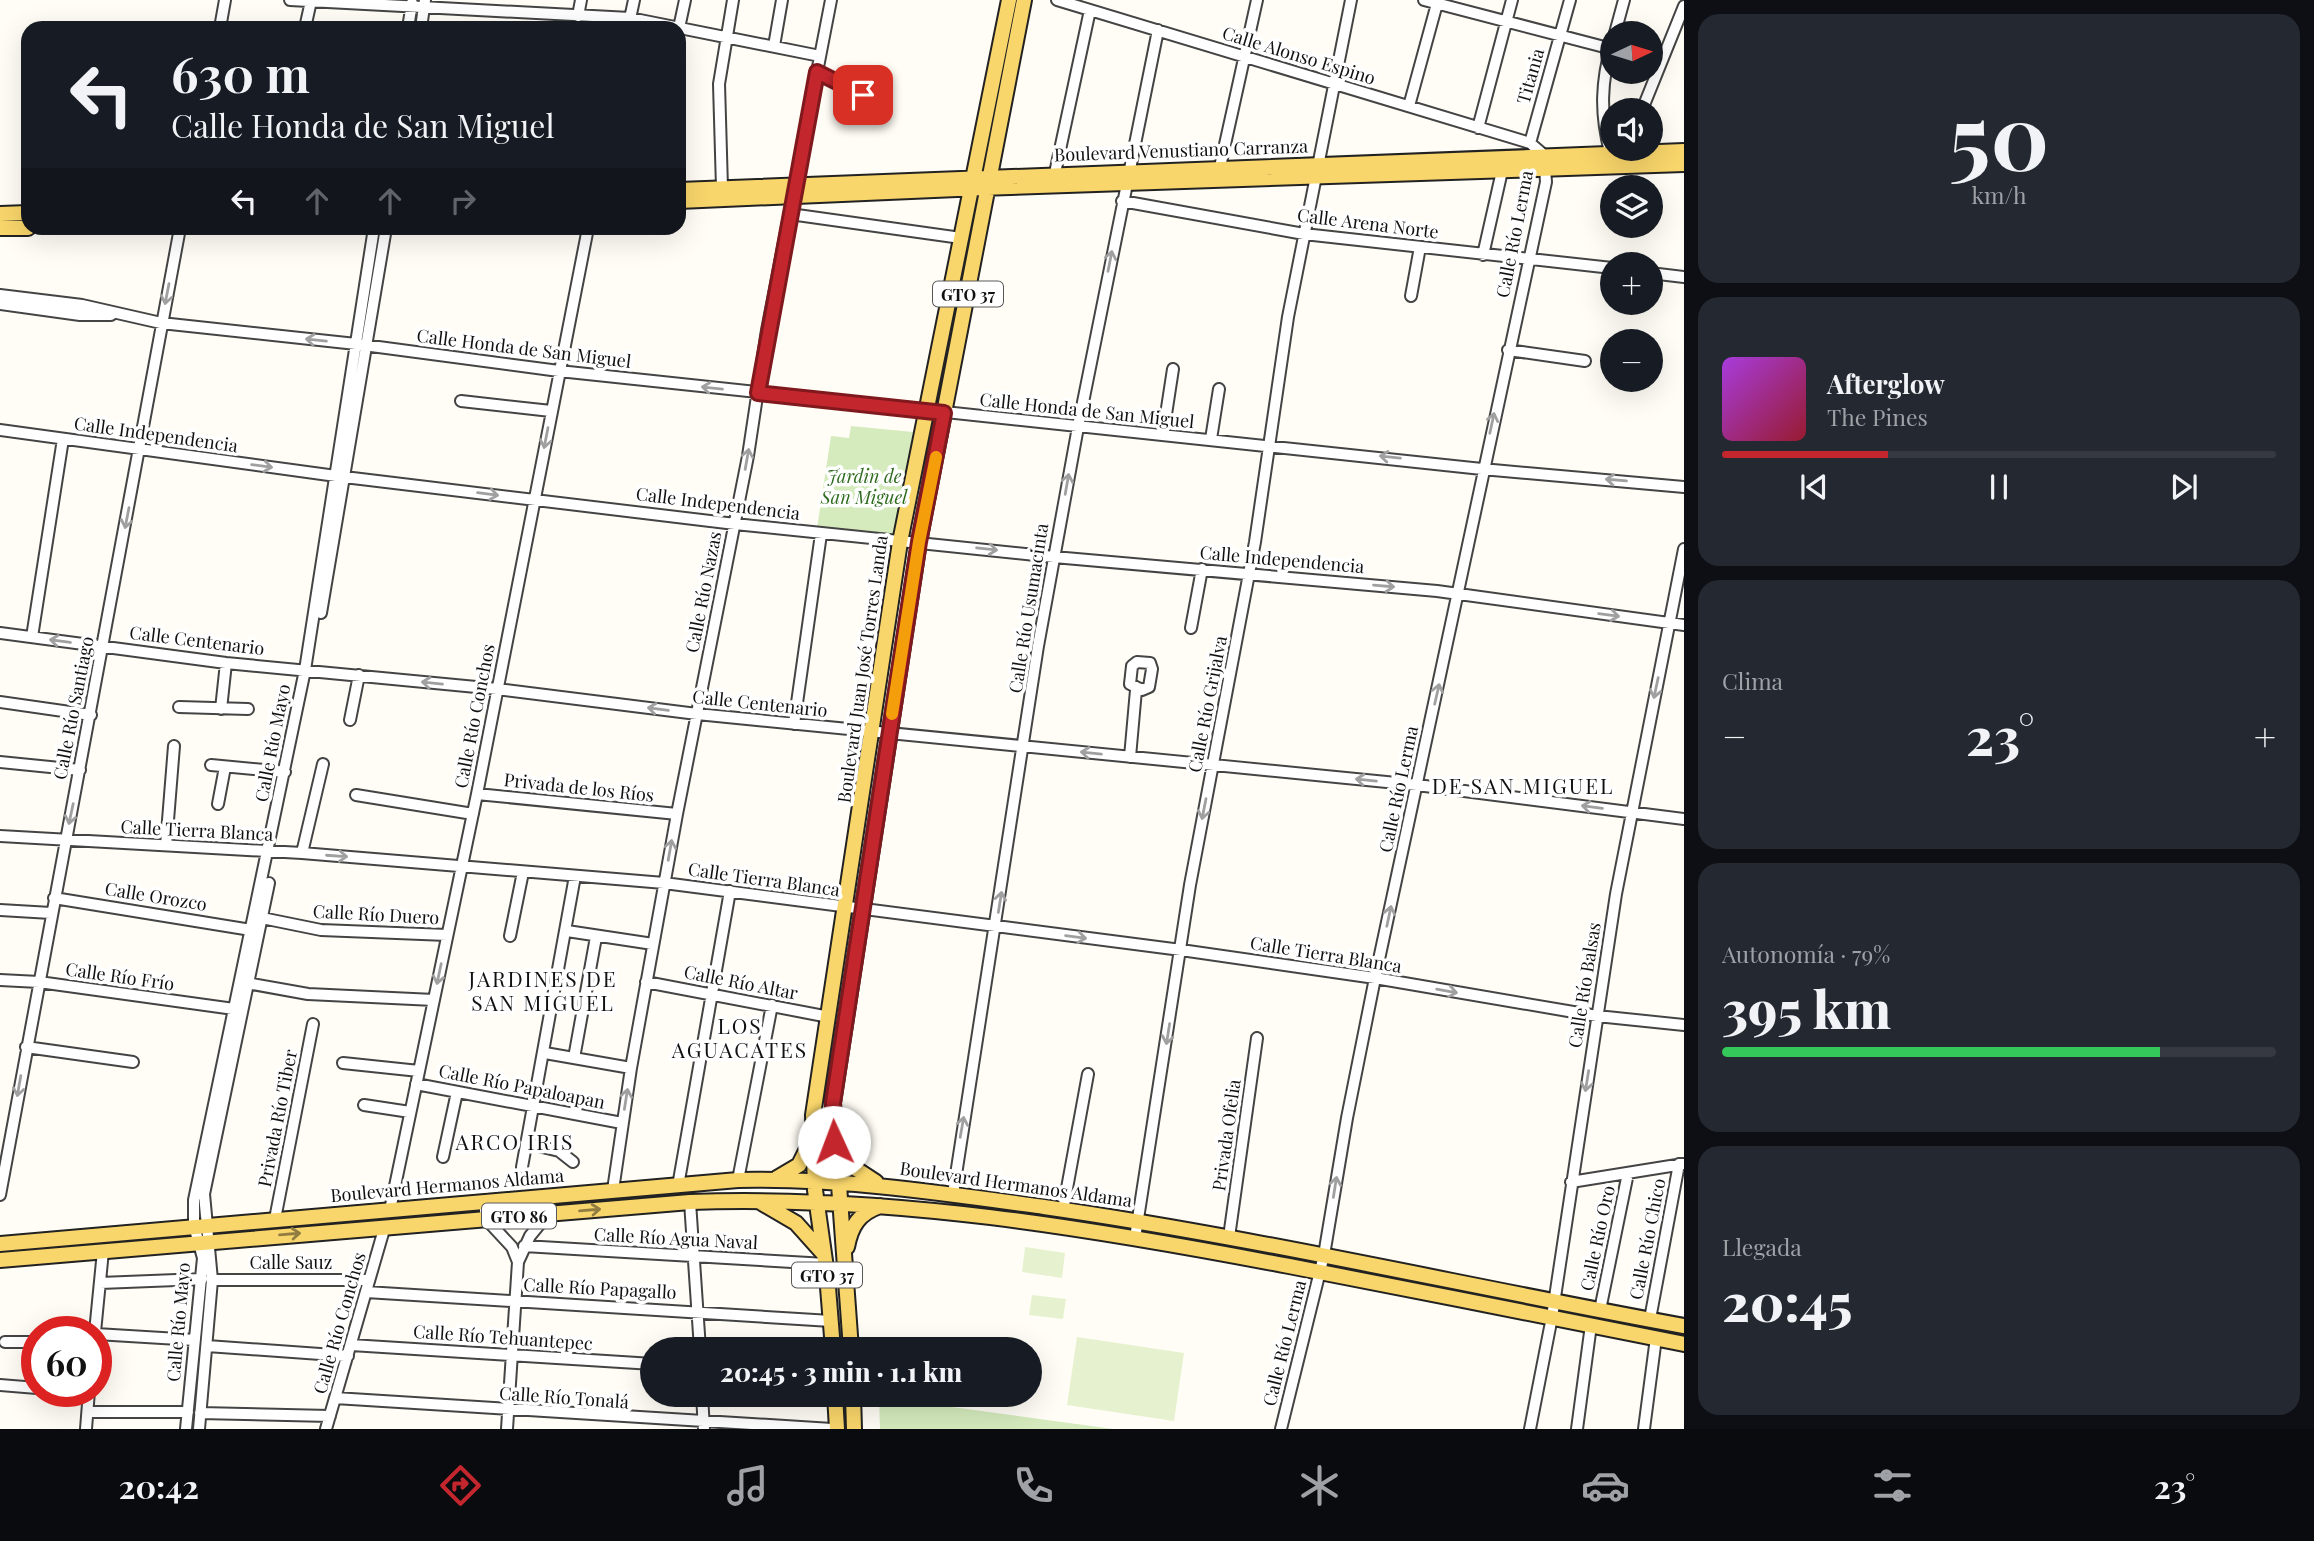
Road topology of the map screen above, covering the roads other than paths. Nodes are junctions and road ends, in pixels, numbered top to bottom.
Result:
1 (225, 0) edge
2 (290, 0) edge
3 (581, 0) edge
4 (634, 0) edge
5 (685, 0) edge
6 (733, 0) edge
7 (782, 0) edge
8 (831, 0) edge
9 (1009, 0) edge
10 (1024, 0) edge
11 (1057, 0) edge
12 (1257, 0) edge
13 (1350, 0) edge
14 (1424, 0) edge
15 (1512, 0) edge
16 (1570, 0) edge
17 (1624, 0) edge
18 (311, 1) edge
19 (1438, 2) edge
20 (412, 4) edge
21 (425, 4) edge
22 (1684, 6) edge
23 (1090, 10) junction
24 (578, 16) junction
25 (1506, 20) junction
26 (221, 21) edge
27 (307, 21) edge
28 (614, 21) edge
29 (629, 21) edge
30 (680, 21) edge
31 (1618, 21) edge
32 (686, 28) edge
33 (1158, 30) junction
34 (1560, 35) junction
35 (726, 36) junction
36 (1600, 44) edge
37 (774, 46) junction
38 (1663, 47) edge
39 (820, 56) junction
40 (1245, 56) junction
41 (817, 72) junction
42 (1333, 83) junction
43 (863, 95) dead end
44 (1409, 106) junction
45 (1478, 128) junction
46 (1530, 143) junction
47 (1663, 150) edge
48 (1684, 150) edge
49 (1600, 154) edge
50 (1545, 162) junction
51 (1684, 164) edge
52 (1220, 167) junction
53 (1315, 171) junction
54 (1502, 171) junction
55 (1055, 173) junction
56 (1128, 178) junction
57 (972, 182) junction
58 (990, 182) junction
59 (722, 188) junction
60 (686, 190) edge
61 (795, 191) junction
62 (686, 200) edge
63 (1122, 201) junction
64 (21, 213) edge
65 (0, 214) edge
66 (790, 214) junction
67 (21, 228) edge
68 (0, 229) edge
69 (1304, 234) junction
70 (179, 235) edge
71 (374, 235) edge
72 (383, 235) edge
73 (588, 235) edge
74 (961, 238) junction
75 (1420, 247) junction
76 (1483, 255) junction
77 (374, 260) junction
78 (1529, 260) junction
79 (1600, 267) edge
80 (1663, 275) edge
81 (1684, 277) edge
82 (0, 295) edge
83 (1411, 296) dead end
84 (0, 304) edge
85 (113, 314) junction
86 (161, 323) junction
87 (362, 345) junction
88 (1508, 350) junction
89 (1585, 361) dead end
90 (1173, 369) dead end
91 (559, 371) junction
92 (1219, 389) dead end
93 (758, 393) junction
94 (461, 401) dead end
95 (551, 411) junction
96 (926, 411) junction
97 (944, 413) junction
98 (1077, 427) junction
99 (0, 430) edge
100 (1163, 434) junction
101 (63, 439) junction
102 (1211, 439) junction
103 (1269, 446) junction
104 (139, 450) junction
105 (1482, 468) junction
106 (340, 476) junction
107 (1684, 486) edge
108 (534, 499) junction
109 (735, 523) junction
110 (821, 534) junction
111 (900, 542) junction
112 (919, 542) junction
113 (1684, 549) edge
114 (1054, 557) junction
115 (1202, 569) junction
116 (1250, 574) junction
117 (1460, 593) junction
118 (1670, 624) junction
119 (1684, 625) edge
120 (1191, 628) dead end
121 (0, 633) edge
122 (32, 637) junction
123 (103, 647) junction
124 (226, 663) junction
125 (308, 670) junction
126 (359, 676) junction
127 (497, 689) junction
128 (1136, 690) dead end
129 (0, 702) edge
130 (179, 707) dead end
131 (221, 709) junction
132 (248, 709) dead end
133 (697, 714) junction
134 (91, 715) junction
135 (350, 720) dead end
136 (794, 724) junction
137 (873, 732) junction
138 (889, 734) junction
139 (174, 746) dead end
140 (1024, 746) junction
141 (1130, 757) junction
142 (0, 762) edge
143 (323, 764) dead end
144 (211, 765) dead end
145 (1213, 765) junction
146 (225, 767) junction
147 (80, 770) junction
148 (285, 772) junction
149 (1417, 785) junction
150 (356, 794) dead end
151 (477, 794) junction
152 (218, 804) dead end
153 (1631, 812) junction
154 (473, 814) junction
155 (677, 814) junction
156 (1684, 819) edge
157 (0, 836) edge
158 (65, 841) junction
159 (166, 845) junction
160 (272, 851) junction
161 (302, 853) junction
162 (461, 865) junction
163 (523, 872) junction
164 (575, 876) junction
165 (664, 883) junction
166 (730, 891) junction
167 (54, 898) junction
168 (847, 908) junction
169 (0, 910) edge
170 (863, 911) junction
171 (51, 913) junction
172 (262, 918) junction
173 (996, 927) junction
174 (251, 930) junction
175 (567, 931) junction
176 (447, 935) junction
177 (510, 936) dead end
178 (596, 937) junction
179 (653, 944) junction
180 (1181, 950) junction
181 (1375, 978) junction
182 (0, 980) edge
183 (39, 982) junction
184 (646, 982) junction
185 (247, 983) junction
186 (712, 995) junction
187 (434, 1000) junction
188 (772, 1005) junction
189 (234, 1009) junction
190 (1597, 1016) junction
191 (829, 1017) junction
192 (313, 1024) dead end
193 (1684, 1025) edge
194 (1257, 1038) dead end
195 (26, 1047) junction
196 (545, 1053) junction
197 (573, 1058) junction
198 (133, 1062) dead end
199 (343, 1063) dead end
200 (631, 1068) junction
201 (419, 1071) junction
202 (1088, 1074) dead end
203 (416, 1084) junction
204 (457, 1092) junction
205 (364, 1105) dead end
206 (533, 1107) junction
207 (410, 1112) junction
208 (0, 1121) edge
209 (13, 1122) junction
210 (622, 1123) junction
211 (811, 1138) junction
212 (834, 1142) junction
213 (526, 1143) junction
214 (443, 1157) dead end
215 (573, 1162) dead end
216 (1681, 1164) edge
217 (205, 1165) junction
218 (522, 1167) dead end
219 (1628, 1173) junction
220 (738, 1180) junction
221 (773, 1180) junction
222 (814, 1181) junction
223 (838, 1182) junction
224 (1571, 1182) junction
225 (678, 1186) junction
226 (891, 1186) junction
227 (613, 1190) junction
228 (953, 1194) junction
229 (0, 1195) edge
230 (752, 1200) junction
231 (817, 1201) junction
232 (484, 1202) junction
233 (690, 1202) junction
234 (839, 1202) junction
235 (887, 1204) junction
236 (390, 1210) junction
237 (1063, 1210) junction
238 (548, 1214) junction
239 (275, 1219) junction
240 (486, 1219) junction
241 (1138, 1221) junction
242 (201, 1226) junction
243 (385, 1226) junction
244 (1229, 1237) junction
245 (1135, 1238) junction
246 (205, 1241) junction
247 (0, 1244) edge
248 (524, 1246) junction
249 (103, 1251) junction
250 (1324, 1255) junction
251 (696, 1258) junction
252 (0, 1260) edge
253 (825, 1260) junction
254 (518, 1262) junction
255 (846, 1262) junction
256 (1319, 1272) junction
257 (207, 1279) junction
258 (100, 1283) junction
259 (368, 1286) junction
260 (515, 1300) junction
261 (1553, 1301) junction
262 (1600, 1310) junction
263 (698, 1311) junction
264 (97, 1316) edge
265 (1552, 1317) junction
266 (1650, 1319) junction
267 (831, 1321) junction
268 (1591, 1325) junction
269 (1684, 1326) edge
270 (112, 1334) edge
271 (699, 1337) edge
272 (832, 1337) edge
273 (850, 1337) edge
274 (1656, 1338) junction
275 (195, 1340) junction
276 (5, 1342) dead end
277 (21, 1342) edge
278 (1684, 1343) edge
279 (207, 1346) junction
280 (349, 1350) junction
281 (512, 1356) junction
282 (640, 1363) edge
283 (0, 1385) edge
284 (21, 1387) edge
285 (335, 1398) junction
286 (88, 1407) edge
287 (703, 1407) edge
288 (835, 1407) edge
289 (853, 1407) edge
290 (508, 1411) junction
291 (88, 1412) junction
292 (188, 1412) junction
293 (200, 1413) junction
294 (330, 1416) junction
295 (704, 1426) edge
296 (86, 1429) edge
297 (186, 1429) edge
298 (199, 1429) edge
299 (326, 1429) edge
300 (507, 1429) edge
301 (834, 1429) edge
302 (854, 1429) edge
303 (1281, 1429) edge
304 (1530, 1429) edge
305 (1577, 1429) edge
306 (1644, 1429) edge

1 - 26 street
2 - 18 street
3 - 24 street
4 - 29 street
5 - 30 street
6 - 35 street
7 - 37 street
8 - 39 street, Calle Río Nazas
9 - 57 main road, Boulevard Juan José Torres Landa / GTO 37
10 - 58 main road, Boulevard Juan José Torres Landa / GTO 37
11 - 23 street, Calle Alonso Espino
12 - 40 street
13 - 42 street, Calle Río Grijalva
14 - 19 street
15 - 25 street
16 - 34 street, Titania
17 - 31 street
18 - 20 street
18 - 27 street
19 - 25 street
19 - 44 street
20 - 21 street
21 - 24 street
22 - 38 street
23 - 33 street, Calle Alonso Espino
23 - 55 street
24 - 28 street
25 - 34 street
25 - 45 street
32 - 35 street
33 - 40 street, Calle Alonso Espino
33 - 56 street, Calle Río Usumacinta
34 - 36 street
34 - 46 street, Titania
35 - 37 street
35 - 59 street
37 - 39 street
39 - 41 street, Calle Río Nazas
40 - 42 street, Calle Alonso Espino
40 - 52 street
41 - 43 street
41 - 61 street, Calle Río Nazas
42 - 44 street, Calle Alonso Espino
42 - 53 street, Calle Río Grijalva
44 - 45 street, Calle Alonso Espino
45 - 46 street, Calle Alonso Espino
46 - 50 street
47 - 48 main road, Boulevard Venustiano Carranza
49 - 50 main road, Boulevard Venustiano Carranza
50 - 51 main road, Boulevard Venustiano Carranza
50 - 53 main road, Boulevard Venustiano Carranza
50 - 54 main road, Boulevard Venustiano Carranza
50 - 78 street, Calle Río Lerma
52 - 53 main road, Boulevard Venustiano Carranza
52 - 56 main road, Boulevard Venustiano Carranza
53 - 54 main road, Boulevard Venustiano Carranza
53 - 56 main road, Boulevard Venustiano Carranza
53 - 69 street, Calle Río Grijalva
54 - 76 street
55 - 56 main road, Boulevard Venustiano Carranza
55 - 58 main road, Boulevard Venustiano Carranza
56 - 58 main road, Boulevard Venustiano Carranza
56 - 63 street, Calle Río Usumacinta
57 - 58 main road, Boulevard Venustiano Carranza
57 - 61 main road, Boulevard Venustiano Carranza
57 - 74 main road, Boulevard Juan José Torres Landa / GTO 37
58 - 97 main road, Boulevard Juan José Torres Landa / GTO 37
59 - 60 main road, Boulevard Venustiano Carranza
59 - 61 main road, Boulevard Venustiano Carranza
61 - 62 main road, Boulevard Venustiano Carranza
61 - 66 street, Calle Río Nazas
63 - 69 street, Calle Arena Norte
98 -> 63 street, Calle Río Usumacinta
64 - 65 main road
66 - 74 street
66 - 93 street, Calle Río Nazas
67 - 68 main road
69 - 75 street, Calle Arena Norte
69 - 103 street, Calle Río Grijalva
70 -> 86 street, Calle Río Santiago
71 - 77 street, Calle Río Mayo
72 - 77 street, Calle Río Mayo
73 - 91 street, Calle Río Conchos
74 - 96 main road, Boulevard Juan José Torres Landa / GTO 37
75 - 76 street, Calle Arena Norte
75 - 83 street
76 - 78 street, Calle Arena Norte
77 - 87 street, Calle Río Mayo
78 - 79 street, Calle Arena Norte
78 - 88 street, Calle Río Lerma
80 - 81 street
82 - 85 street, Calle Honda de San Miguel
84 - 85 street, Calle Honda de San Miguel
85 - 86 street, Calle Honda de San Miguel
87 -> 86 street, Calle Honda de San Miguel
86 - 104 street, Calle Río Santiago
87 - 91 street, Calle Honda de San Miguel
87 - 106 street, Calle Río Mayo
88 - 89 street
105 -> 88 street, Calle Río Lerma
90 - 100 street
93 -> 91 street, Calle Honda de San Miguel
91 - 95 street, Calle Río Conchos
92 - 102 street
93 - 96 street, Calle Honda de San Miguel
109 -> 93 street, Calle Río Nazas
94 - 95 street
95 -> 108 street, Calle Río Conchos
96 - 97 street, Calle Honda de San Miguel
96 - 111 main road, Boulevard Juan José Torres Landa / GTO 37
97 - 98 street, Calle Honda de San Miguel
97 - 112 main road, Boulevard Juan José Torres Landa / GTO 37
98 - 100 street, Calle Honda de San Miguel
114 -> 98 street, Calle Río Usumacinta
99 - 101 street, Calle Independencia
100 - 102 street, Calle Honda de San Miguel
101 - 104 street, Calle Independencia
101 - 122 street
102 - 103 street, Calle Honda de San Miguel
105 -> 103 street, Calle Honda de San Miguel
103 - 116 street, Calle Río Grijalva
104 -> 106 street, Calle Independencia
104 -> 123 street, Calle Río Santiago
107 -> 105 street, Calle Honda de San Miguel
105 - 117 street, Calle Río Lerma
106 -> 108 street, Calle Independencia
106 - 125 street, Calle Río Mayo
108 - 109 street, Calle Independencia
108 - 127 street, Calle Río Conchos
109 - 110 street, Calle Independencia
109 - 133 street, Calle Río Nazas
110 - 111 street, Calle Independencia
110 - 136 street
111 - 112 street, Calle Independencia
111 - 137 main road, Boulevard Juan José Torres Landa / GTO 37
112 -> 114 street, Calle Independencia
112 - 138 main road, Boulevard Juan José Torres Landa / GTO 37
113 - 118 street, Calle Río Balsas
114 - 115 street, Calle Independencia
114 - 140 street, Calle Río Usumacinta
115 - 116 street, Calle Independencia
115 - 120 street
116 -> 117 street, Calle Independencia
116 - 145 street, Calle Río Grijalva
117 -> 118 street, Calle Independencia
149 -> 117 street, Calle Río Lerma
118 - 119 street, Calle Independencia
118 -> 153 street, Calle Río Balsas
121 - 122 street, Calle Centenario
123 -> 122 street, Calle Centenario
123 - 124 street, Calle Centenario
123 - 134 street, Calle Río Santiago
124 - 125 street, Calle Centenario
124 - 131 street
125 - 126 street, Calle Centenario
125 - 148 street, Calle Río Mayo
125 - 160 street, Calle Río Mayo
127 -> 126 street, Calle Centenario
126 - 135 street
133 -> 127 street, Calle Centenario
127 - 151 street, Calle Río Conchos
128 - 141 street
129 - 134 street
130 - 131 street
131 - 132 street
133 - 136 street, Calle Centenario
133 - 155 street, Calle Río Nazas
134 - 147 street, Calle Río Santiago
136 - 137 street, Calle Centenario
137 - 138 street, Calle Centenario
137 - 168 main road, Boulevard Juan José Torres Landa / GTO 37
138 - 140 street, Calle Centenario
138 - 170 main road, Boulevard Juan José Torres Landa / GTO 37
139 - 159 street
141 -> 140 street, Calle Centenario
173 -> 140 street, Calle Río Usumacinta
141 - 145 street, Calle Centenario
142 - 147 street
143 - 161 street
144 - 146 street
149 -> 145 street, Calle Centenario
145 -> 180 street, Calle Río Grijalva
146 - 148 street
146 - 152 street
147 -> 158 street, Calle Río Santiago
148 - 160 street, Calle Río Mayo
153 -> 149 street, Calle Centenario
181 -> 149 street, Calle Río Lerma
150 - 154 street
151 - 154 street, Calle Río Conchos
151 - 155 street, Privada de los Ríos
153 - 156 street, Calle Centenario
153 - 190 street, Calle Río Balsas
154 - 162 street, Calle Río Conchos
165 -> 155 street, Calle Río Nazas
157 - 158 street, Calle Tierra Blanca
158 - 159 street, Calle Tierra Blanca
158 - 167 street, Calle Río Santiago
159 - 160 street, Calle Tierra Blanca
160 - 161 street, Calle Tierra Blanca
160 - 172 street, Calle Río Mayo
160 - 174 street, Calle Río Mayo
161 -> 162 street, Calle Tierra Blanca
162 - 163 street, Calle Tierra Blanca
162 - 176 street, Calle Río Conchos
163 - 164 street, Calle Tierra Blanca
163 - 177 street
164 - 165 street, Calle Tierra Blanca
164 - 175 street
165 - 166 street, Calle Tierra Blanca
165 - 179 street, Calle Río Nazas
166 - 168 street, Calle Tierra Blanca
166 - 186 street
167 - 171 street, Calle Río Santiago
167 - 174 street, Calle Orozco
168 - 170 street, Calle Tierra Blanca
168 - 191 main road, Boulevard Juan José Torres Landa / GTO 37
169 - 171 street
170 - 173 street, Calle Tierra Blanca
170 - 212 main road, Boulevard Juan José Torres Landa / GTO 37
171 - 183 street, Calle Río Santiago
172 - 176 street, Calle Río Duero
172 - 185 street, Calle Río Mayo
173 -> 180 street, Calle Tierra Blanca
228 -> 173 street, Calle Río Usumacinta
174 - 189 street, Calle Río Mayo
175 - 178 street
175 - 196 street
176 -> 187 street, Calle Río Conchos
178 - 179 street
178 - 197 street
179 - 184 street, Calle Río Nazas
180 - 181 street, Calle Tierra Blanca
180 -> 241 street, Calle Río Grijalva
181 -> 190 street, Calle Tierra Blanca
250 -> 181 street, Calle Río Lerma
182 - 183 street, Calle Río Frío
183 - 189 street, Calle Río Frío
183 - 195 street, Calle Río Santiago
184 - 186 street, Calle Río Altar
184 - 200 street, Calle Río Nazas
185 - 187 street
185 - 217 street, Calle Río Mayo
186 - 188 street, Calle Río Altar
186 - 225 street
187 - 201 street, Calle Río Conchos
188 - 191 street, Calle Río Altar
188 - 220 street
189 - 217 street, Calle Río Mayo
190 - 193 street, Calle Tierra Blanca
190 -> 224 street, Calle Río Balsas
191 - 211 main road, Boulevard Juan José Torres Landa / GTO 37
192 - 239 street, Privada Río Tiber
194 - 244 street, Privada Ofelia
195 - 198 street
195 -> 209 street, Calle Río Santiago
196 - 197 street
196 - 206 street
197 - 200 street
199 - 201 street
210 -> 200 street, Calle Río Nazas
201 - 203 street, Calle Río Conchos
202 - 237 street
203 - 204 street, Calle Río Papaloapan
203 - 207 street, Calle Río Conchos
204 - 206 street, Calle Río Papaloapan
204 - 214 street
205 - 207 street
206 - 210 street, Calle Río Papaloapan
206 - 213 street
207 - 236 street, Calle Río Conchos
208 - 209 street
209 - 229 street, Calle Río Santiago
210 - 227 street, Calle Río Nazas
211 - 221 main road
211 - 222 main road, Boulevard Juan José Torres Landa / GTO 37
212 - 223 main road, Boulevard Juan José Torres Landa / GTO 37
212 - 226 main road
213 - 215 street
213 - 218 street
216 - 219 street
216 - 266 street, Calle Río Chico
217 - 242 street, Calle Río Mayo
219 - 224 street
219 - 262 street, Calle Río Oro
220 - 221 main road, Boulevard Hermanos Aldama / GTO 86
220 - 225 main road, Boulevard Hermanos Aldama / GTO 86
221 - 222 main road, Boulevard Hermanos Aldama / GTO 86
222 - 223 main road, Boulevard Hermanos Aldama / GTO 86
222 - 231 main road, Boulevard Juan José Torres Landa / GTO 37
223 - 226 main road, Boulevard Hermanos Aldama
223 - 234 main road, Boulevard Juan José Torres Landa / GTO 37
224 - 261 street, Calle Río Balsas
225 - 227 main road, Boulevard Hermanos Aldama / GTO 86
226 - 228 main road, Boulevard Hermanos Aldama
227 - 232 main road, Boulevard Hermanos Aldama / GTO 86
228 - 237 main road, Boulevard Hermanos Aldama
230 - 231 main road, Boulevard Hermanos Aldama / GTO 86
230 - 233 main road, Boulevard Hermanos Aldama / GTO 86
230 - 253 main road
231 - 234 main road, Boulevard Hermanos Aldama / GTO 86
231 - 253 main road, Boulevard Juan José Torres Landa / GTO 37
232 - 236 main road, Boulevard Hermanos Aldama / GTO 86
232 - 240 street
238 -> 233 main road, Boulevard Hermanos Aldama / GTO 86
233 - 251 street
234 - 235 main road, Boulevard Hermanos Aldama
234 - 255 main road, Boulevard Juan José Torres Landa / GTO 37
235 - 245 main road, Boulevard Hermanos Aldama
235 - 255 main road
236 - 239 main road, Boulevard Hermanos Aldama / GTO 86
237 - 241 main road, Boulevard Hermanos Aldama
238 - 240 main road, Boulevard Hermanos Aldama / GTO 86
238 - 248 street
239 - 242 main road, Boulevard Hermanos Aldama / GTO 86
240 - 243 main road, Boulevard Hermanos Aldama / GTO 86
240 - 254 street
241 - 244 main road, Boulevard Hermanos Aldama
241 - 245 street, Calle Río Grijalva
242 - 246 street, Calle Río Mayo
242 - 247 main road, Boulevard Hermanos Aldama / GTO 86
246 -> 243 main road, Boulevard Hermanos Aldama / GTO 86
243 - 259 street, Calle Río Conchos
244 - 250 main road, Boulevard Hermanos Aldama
245 - 256 main road, Boulevard Hermanos Aldama
246 - 249 main road, Boulevard Hermanos Aldama / GTO 86
246 - 257 street, Calle Río Mayo
248 - 251 street, Calle Río Agua Naval
248 - 254 street
249 - 252 main road, Boulevard Hermanos Aldama / GTO 86
249 - 258 street
250 - 256 street, Calle Río Lerma
250 - 261 main road, Boulevard Hermanos Aldama
251 - 253 street, Calle Río Agua Naval
251 - 263 street
253 - 267 main road, Boulevard Juan José Torres Landa / GTO 37
254 - 260 street
255 - 273 main road, Boulevard Juan José Torres Landa / GTO 37
256 - 265 main road, Boulevard Hermanos Aldama
256 - 303 street, Calle Río Lerma
257 - 258 street, Calle Sauz
257 - 259 street, Calle Sauz
257 - 275 street, Calle Río Mayo
257 - 279 street, Calle Río Mayo
258 - 264 street
259 - 260 street, Calle Río Papagallo
259 - 280 street, Calle Río Conchos
260 - 263 street, Calle Río Papagallo
260 - 281 street
261 - 262 main road, Boulevard Hermanos Aldama
261 - 265 street, Calle Río Balsas
262 - 266 main road, Boulevard Hermanos Aldama
263 - 267 street, Calle Río Papagallo
263 - 271 street
265 - 268 main road, Boulevard Hermanos Aldama
265 - 304 street, Calle Río Balsas
266 - 269 main road, Boulevard Hermanos Aldama
267 - 272 main road, Boulevard Juan José Torres Landa / GTO 37
268 - 274 main road, Boulevard Hermanos Aldama
268 - 305 street
270 - 275 street
274 - 278 main road, Boulevard Hermanos Aldama
274 - 306 street
275 - 292 street, Calle Río Mayo
276 - 277 street
279 - 280 street, Calle Río Tehuantepec
279 - 293 street, Calle Río Mayo
280 - 281 street, Calle Río Tehuantepec
280 - 285 street, Calle Río Conchos
281 - 282 street, Calle Río Tehuantepec
281 - 290 street
283 - 284 street
285 - 290 street, Calle Río Tonalá
285 - 294 street, Calle Río Conchos
286 - 291 street
287 - 295 street
288 - 301 main road
289 - 302 main road
290 - 295 street, Calle Río Tonalá
290 - 300 street
291 - 292 street
291 - 296 street
292 - 297 street, Calle Río Mayo
293 - 294 street
293 - 298 street, Calle Río Mayo
294 - 299 street, Calle Río Conchos
295 - 301 street, Calle Río Tonalá

